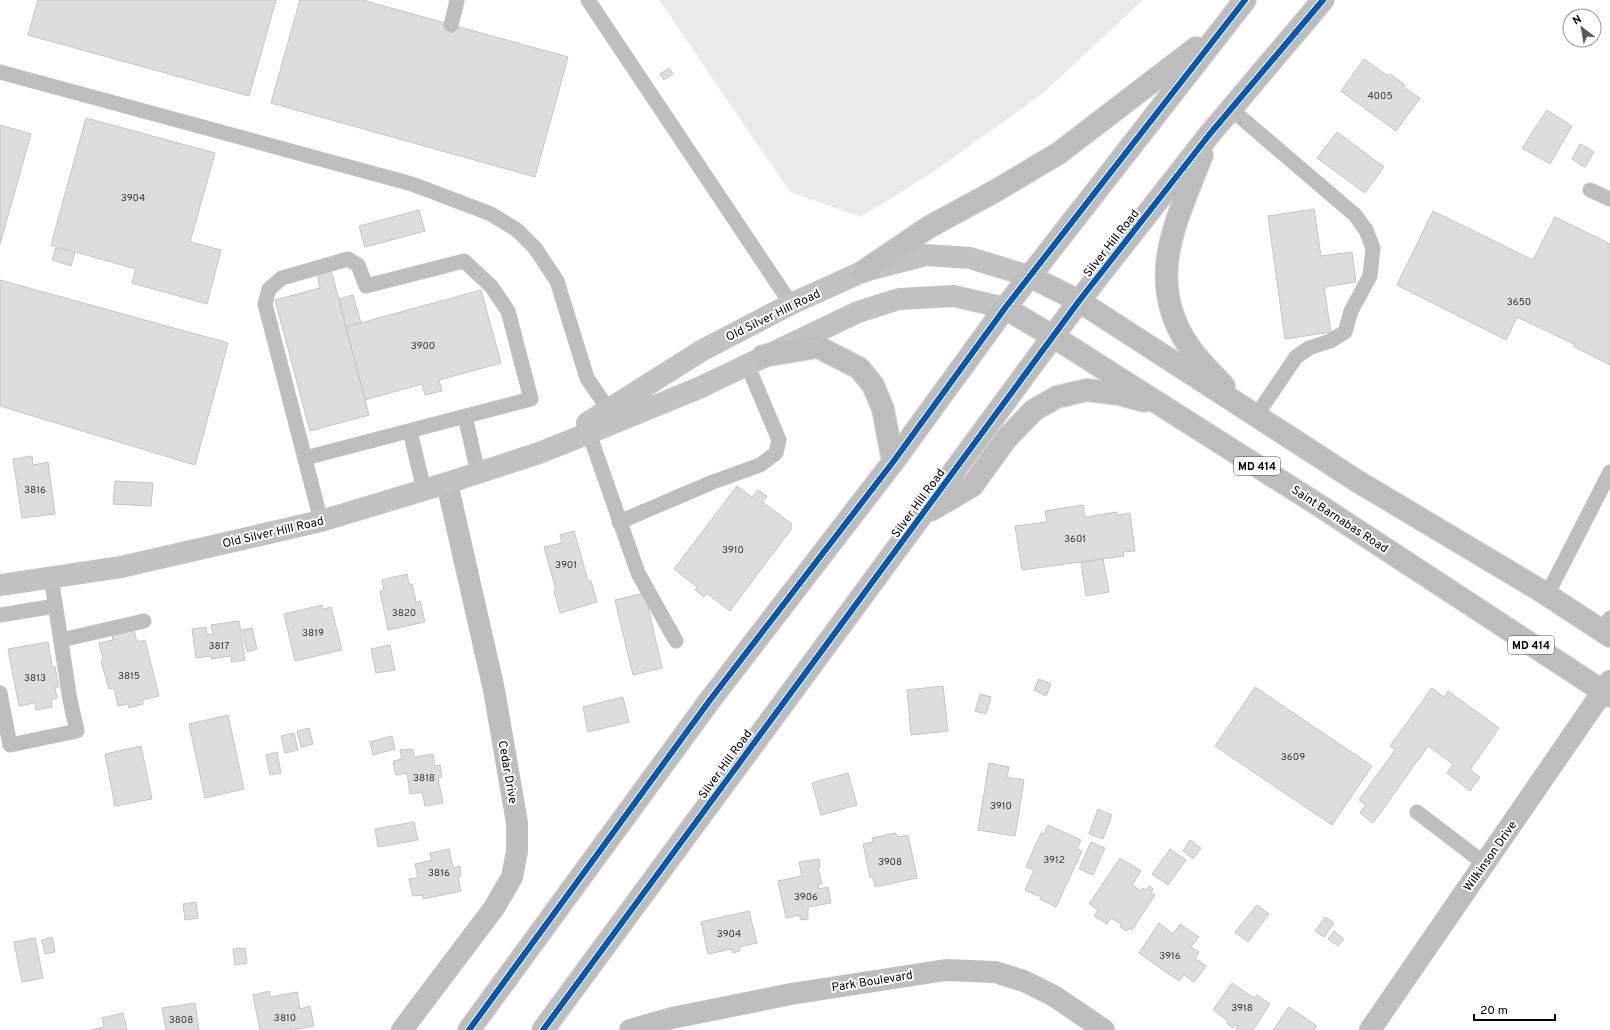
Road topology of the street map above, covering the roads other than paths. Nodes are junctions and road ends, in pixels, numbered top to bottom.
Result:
1 (456, 0) edge
2 (588, 0) edge
3 (1245, 0) edge
4 (1323, 0) edge
5 (451, 25) dead end
6 (1221, 29) junction
7 (0, 72) edge
8 (1231, 109) junction
9 (1209, 135) junction
10 (1590, 190) dead end
11 (1610, 199) edge
12 (864, 271) junction
13 (1029, 276) junction
14 (1079, 301) junction
15 (791, 304) junction
16 (1005, 308) junction
17 (1054, 337) junction
18 (755, 360) junction
19 (1162, 405) junction
20 (608, 409) junction
21 (1249, 411) junction
22 (465, 416) junction
23 (410, 431) junction
24 (589, 433) junction
25 (539, 453) junction
26 (305, 458) junction
27 (892, 462) junction
28 (1610, 472) edge
29 (478, 473) junction
30 (447, 483) junction
31 (424, 490) junction
32 (923, 515) junction
33 (321, 522) junction
34 (619, 522) junction
35 (51, 578) junction
36 (0, 585) edge
37 (1547, 595) junction
38 (55, 606) junction
39 (0, 615) edge
40 (144, 621) dead end
41 (1607, 628) edge
42 (61, 640) junction
43 (676, 641) dead end
44 (1608, 690) edge
45 (0, 693) edge
46 (1417, 812) dead end
47 (1485, 864) junction
48 (402, 1030) edge
49 (469, 1030) edge
50 (543, 1030) edge
51 (630, 1030) edge
52 (1104, 1030) edge
53 (1370, 1030) edge

1 - 5 lane
2 - 15 lane
3 - 6 main road
4 - 8 main road, Silver Hill Road
6 - 12 main road
6 - 13 main road
7 - 20 lane
8 - 9 main road, Silver Hill Road
8 - 21 lane
9 - 14 main road, Silver Hill Road
9 - 21 main road
10 - 11 lane
12 - 13 street, Old Silver Hill Road / MD 414
12 - 15 street, Old Silver Hill Road / MD 414
13 - 14 main road, MD 414
13 - 16 main road
14 - 17 main road, Silver Hill Road
14 - 21 main road, MD 414
15 - 20 street, Old Silver Hill Road / MD 414
16 - 17 main road, Saint Barnabas Road / MD 414
16 - 18 street, Old Silver Hill Road / MD 414
16 - 27 main road
17 - 19 main road, Saint Barnabas Road / MD 414
17 - 32 main road, Silver Hill Road
18 - 24 street, Old Silver Hill Road / MD 414
18 - 27 main road
18 - 34 lane
19 - 32 main road
19 - 44 main road, Saint Barnabas Road / MD 414
20 - 25 street, Old Silver Hill Road / MD 414
21 - 37 main road, MD 414
22 - 23 lane
22 - 26 lane
22 - 29 lane
23 - 26 lane
23 - 31 lane
24 - 25 street, Old Silver Hill Road / MD 414
24 - 34 lane
25 - 29 street, Old Silver Hill Road / MD 414
26 - 33 lane
27 - 49 main road
28 - 37 lane
29 - 30 street, Old Silver Hill Road / MD 414
30 - 31 street, Old Silver Hill Road / MD 414
30 - 48 street, Cedar Drive
31 - 33 street, Old Silver Hill Road / MD 414
32 - 50 main road, Silver Hill Road
33 - 35 street, Old Silver Hill Road / MD 414
34 - 43 lane
35 - 36 street, Old Silver Hill Road / MD 414
35 - 38 lane
37 - 41 main road, MD 414
38 - 39 lane
38 - 42 lane
40 - 42 lane
42 - 45 lane
44 - 47 street, Wilkinson Drive
46 - 47 lane
47 - 53 street, Wilkinson Drive
51 - 52 street, Park Boulevard

